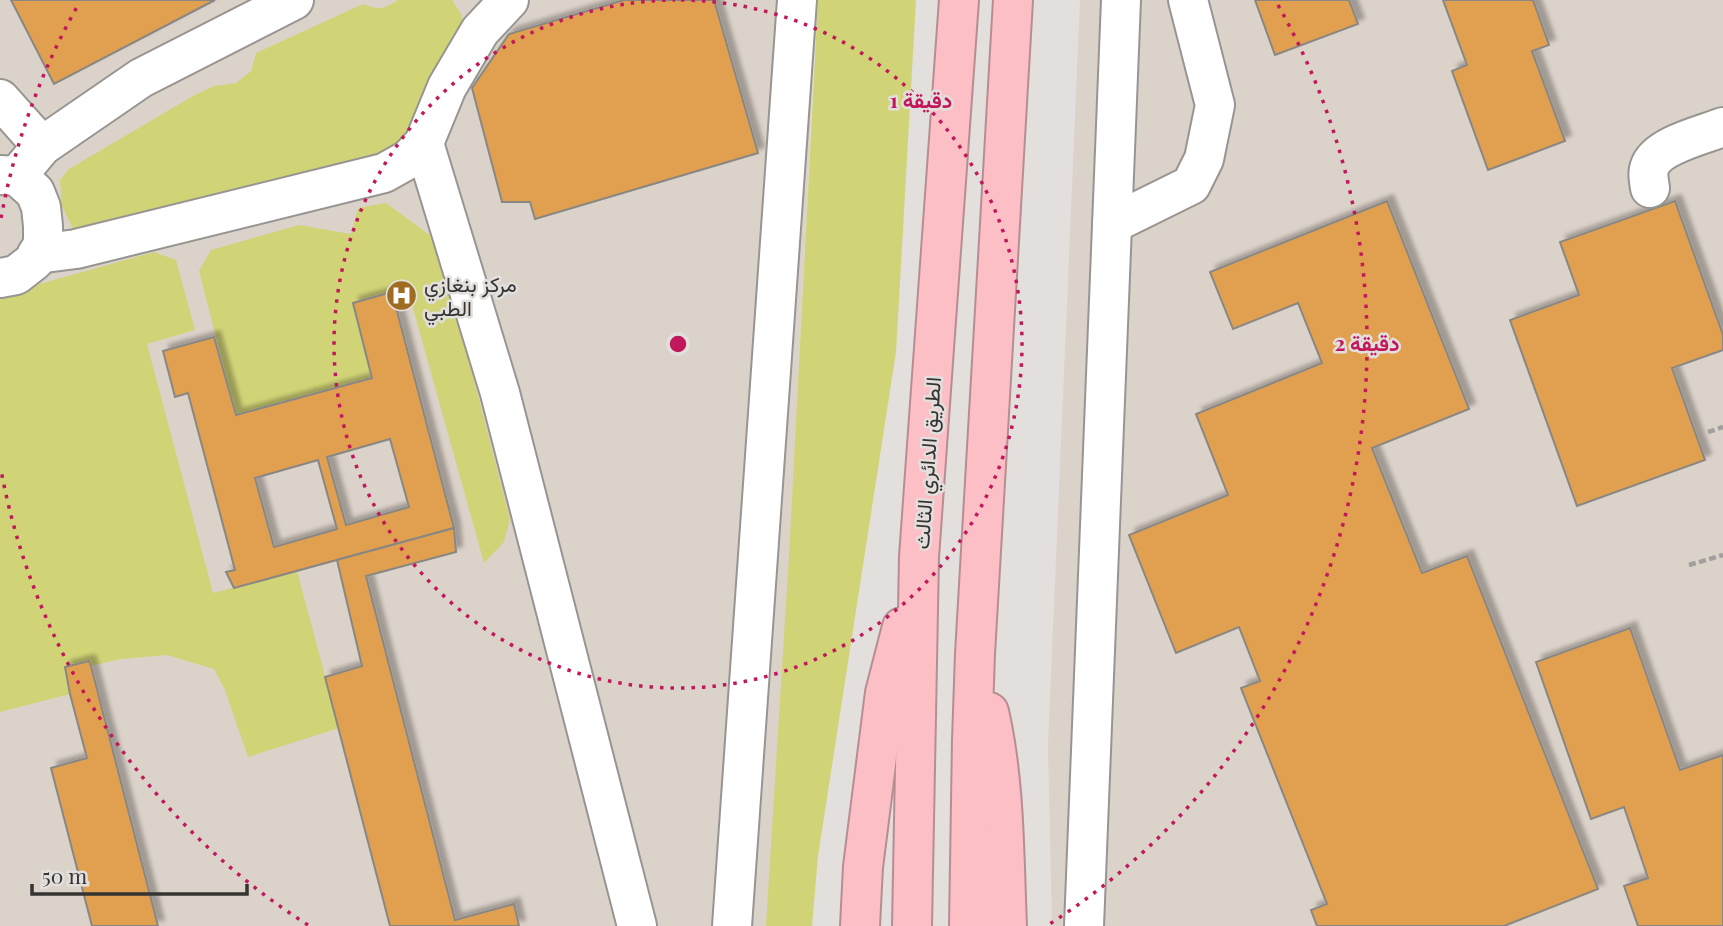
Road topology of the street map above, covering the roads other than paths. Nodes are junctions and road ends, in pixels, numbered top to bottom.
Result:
1 (293, 0) edge
2 (797, 0) edge
3 (959, 0) edge
4 (1013, 0) edge
5 (1121, 0) edge
6 (1188, 0) edge
7 (503, 2) edge
8 (0, 99) edge
9 (1723, 127) edge
10 (424, 143) junction
11 (42, 146) junction
12 (9, 175) edge
13 (1650, 188) dead end
14 (1112, 224) junction
15 (37, 254) junction
16 (0, 278) edge
17 (919, 556) junction
18 (975, 654) junction
19 (637, 926) edge
20 (732, 926) edge
21 (860, 926) edge
22 (912, 926) edge
23 (969, 926) edge
24 (1007, 926) edge
25 (1084, 926) edge

1 - 11 lane
2 - 20 lane
3 - 17 highway, الطريق الدائري الثالث
4 - 18 highway
5 - 14 lane
6 - 14 lane
7 - 10 lane
8 - 11 lane
9 - 13 lane
10 - 15 lane
10 - 19 lane
11 - 12 lane
12 - 15 lane
14 - 25 lane
15 - 16 lane
17 - 21 highway
17 - 22 highway, الطريق الدائري الثالث
18 - 23 highway
18 - 24 highway

